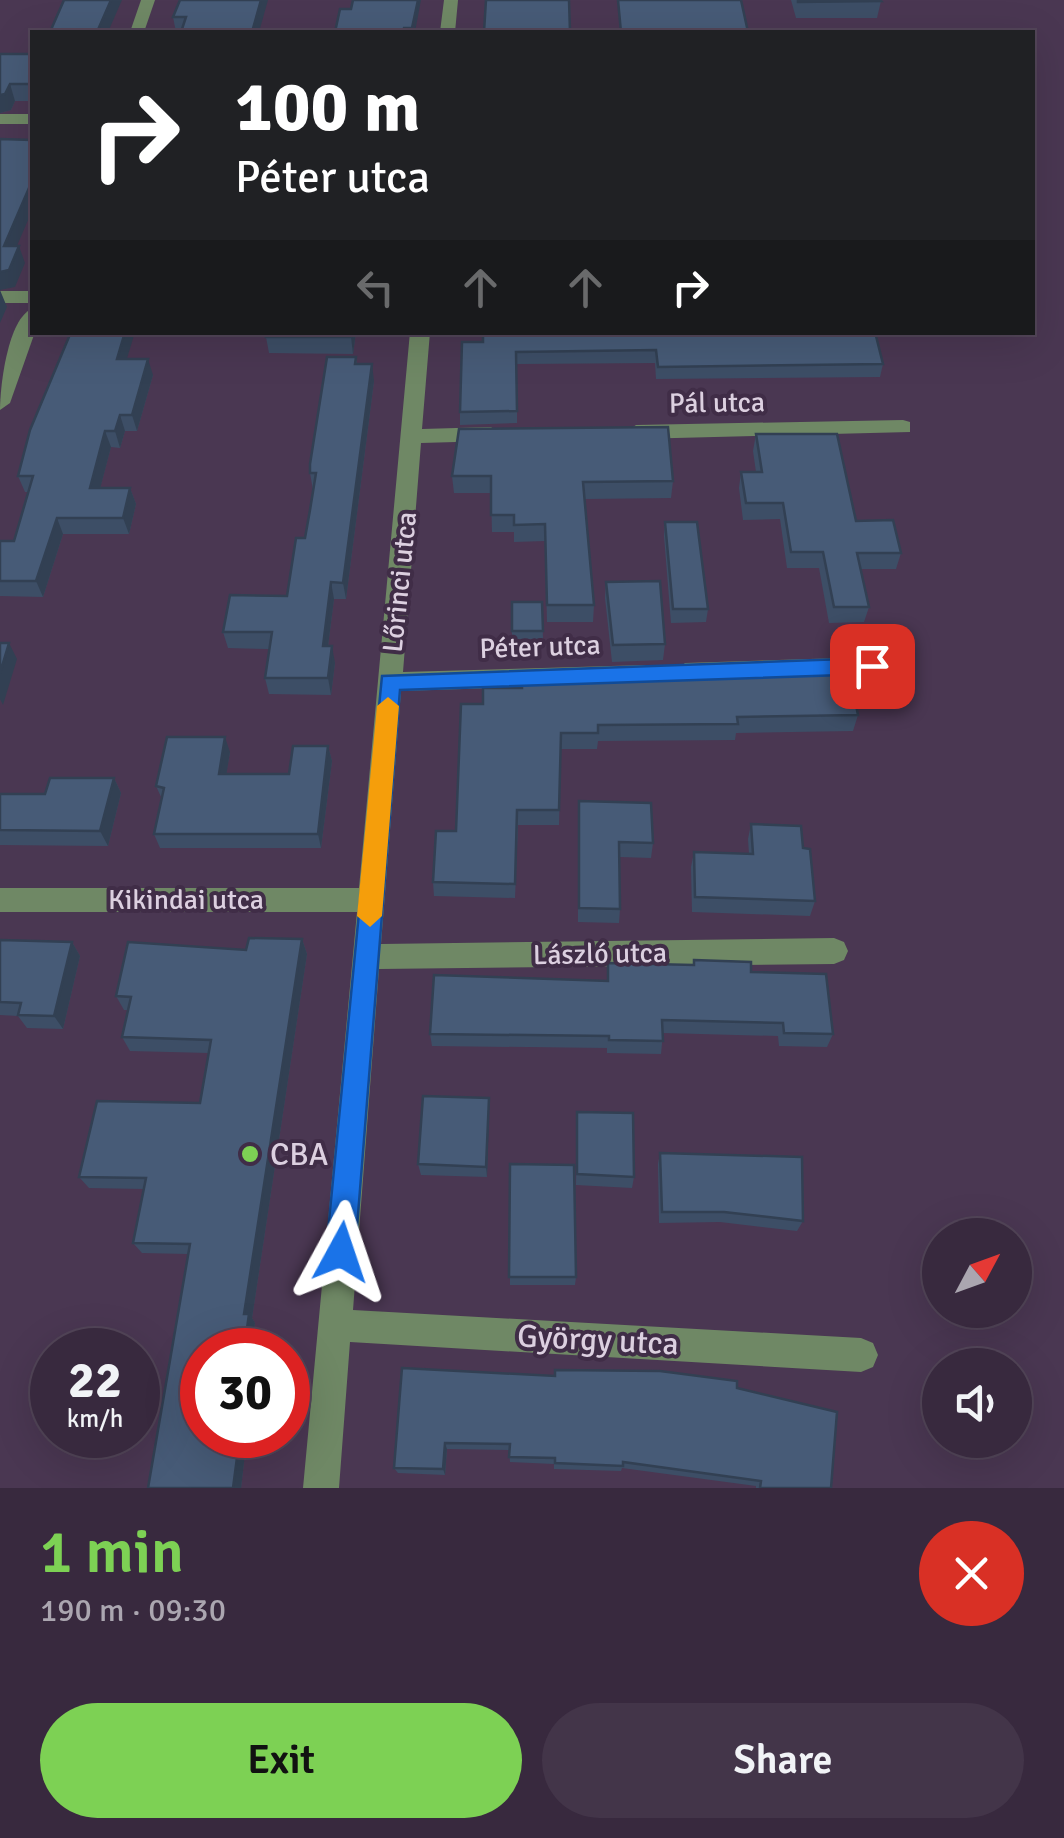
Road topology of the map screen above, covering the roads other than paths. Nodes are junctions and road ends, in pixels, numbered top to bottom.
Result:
1 (148, 0) edge
2 (452, 0) edge
3 (138, 30) edge
4 (448, 30) edge
5 (0, 119) edge
6 (30, 119) edge
7 (0, 297) edge
8 (30, 297) edge
9 (30, 320) edge
10 (420, 335) edge
11 (0, 403) edge
12 (904, 427) dead end
13 (608, 432) edge
14 (510, 434) edge
15 (411, 436) junction
16 (872, 666) dead end
17 (390, 682) junction
18 (0, 900) edge
19 (371, 900) junction
20 (834, 951) dead end
21 (366, 957) junction
22 (334, 1325) junction
23 (861, 1355) dead end
24 (320, 1488) edge

1 - 3 street
2 - 4 street
5 - 6 street
7 - 8 street
9 - 11 street
10 - 15 street, Lőrinci utca
12 - 13 street, Pál utca
14 - 15 street
15 - 17 street, Lőrinci utca
16 - 17 street, Péter utca
17 - 19 street, Lőrinci utca
18 - 19 street, Kikindai utca
19 - 21 street, Lőrinci utca
20 - 21 street, László utca
21 - 22 street, Lőrinci utca
22 - 23 street, György utca
22 - 24 street, Lőrinci utca

